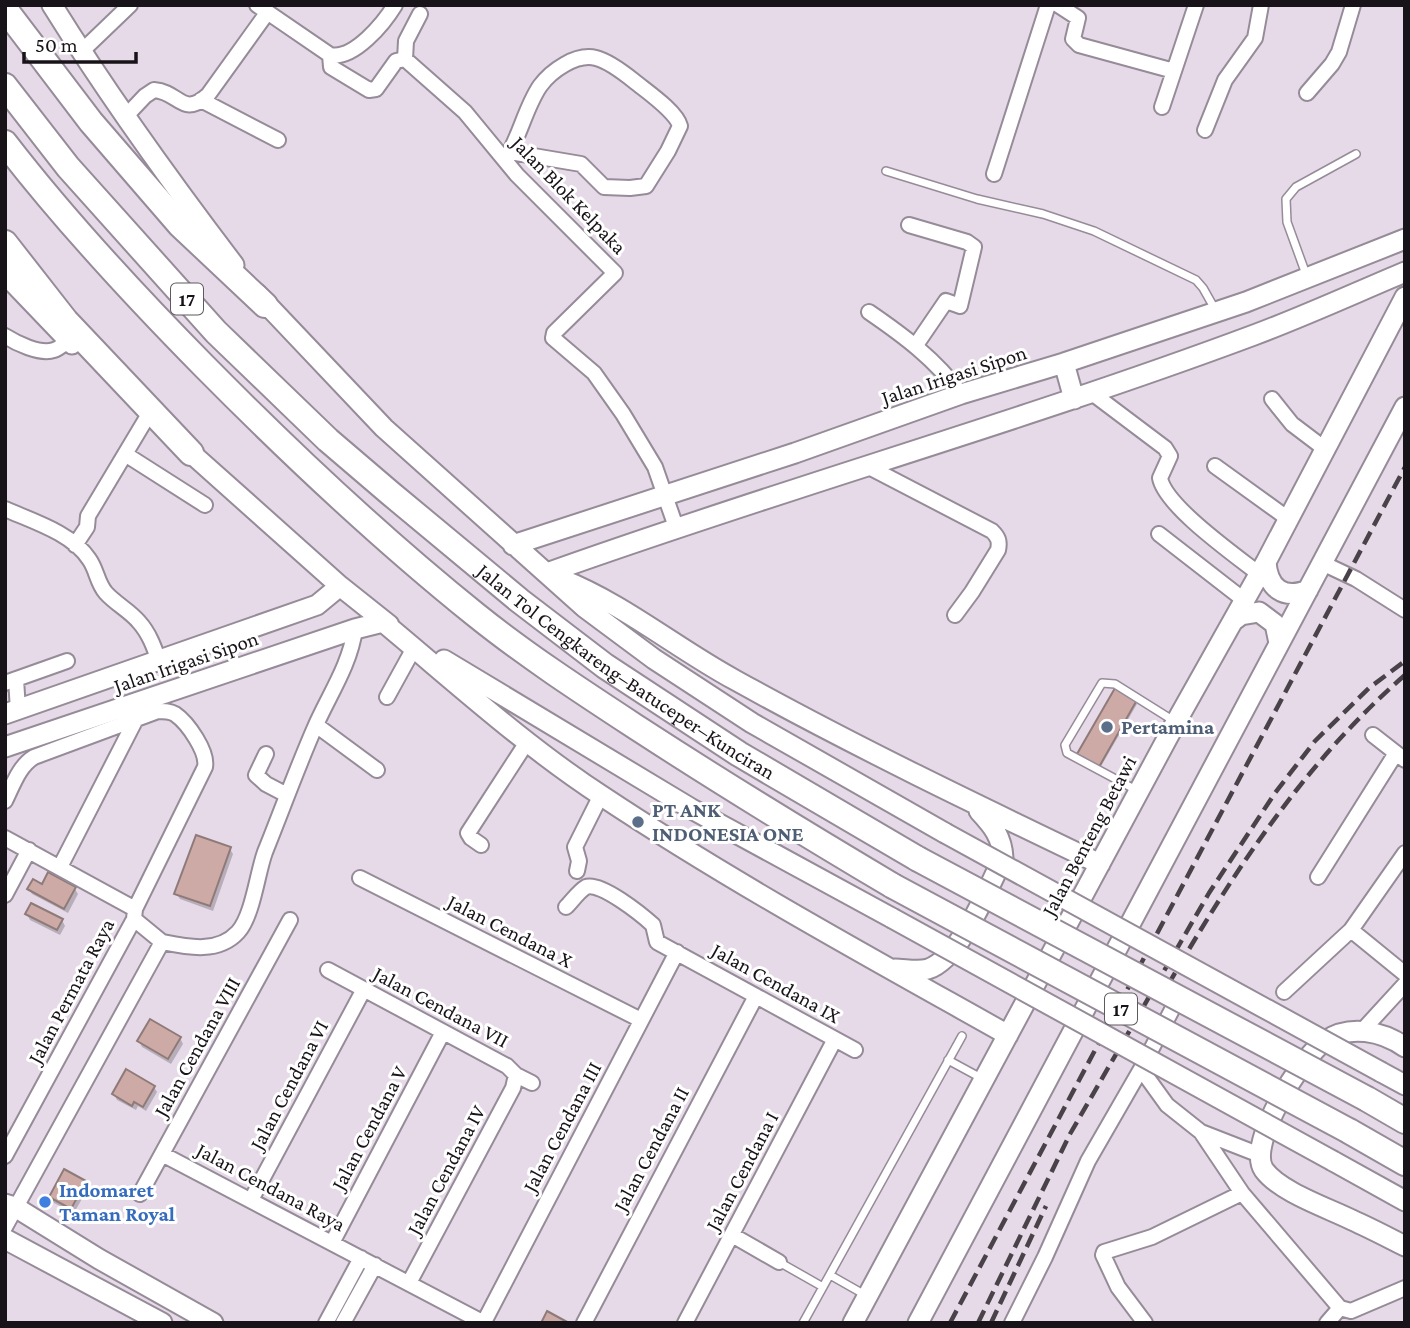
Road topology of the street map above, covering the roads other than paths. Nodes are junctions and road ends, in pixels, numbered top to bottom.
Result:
1 (52, 5) edge
2 (130, 5) edge
3 (395, 5) edge
4 (1048, 5) edge
5 (1058, 5) edge
6 (1196, 5) edge
7 (1353, 5) edge
8 (1259, 6) edge
9 (5, 9) edge
10 (262, 9) edge
11 (420, 14) dead end
12 (81, 52) junction
13 (330, 55) junction
14 (405, 60) junction
15 (1174, 71) junction
16 (5, 86) edge
17 (1307, 93) dead end
18 (201, 100) junction
19 (1162, 107) dead end
20 (125, 116) junction
21 (1205, 130) dead end
22 (278, 140) dead end
23 (5, 143) edge
24 (1356, 154) dead end
25 (508, 156) junction
26 (886, 171) dead end
27 (994, 174) dead end
28 (909, 225) dead end
29 (1405, 239) edge
30 (5, 243) edge
31 (1405, 272) edge
32 (5, 274) edge
33 (1307, 278) junction
34 (1405, 297) edge
35 (265, 305) junction
36 (869, 312) dead end
37 (1217, 312) junction
38 (5, 336) edge
39 (68, 341) junction
40 (916, 345) junction
41 (1065, 367) junction
42 (961, 394) junction
43 (1079, 394) junction
44 (1272, 399) dead end
45 (1405, 407) edge
46 (149, 414) junction
47 (1325, 449) junction
48 (191, 453) junction
49 (125, 454) junction
50 (867, 466) junction
51 (1215, 466) dead end
52 (667, 496) junction
53 (205, 505) dead end
54 (5, 509) edge
55 (1287, 518) junction
56 (675, 525) junction
57 (1159, 534) dead end
58 (75, 545) junction
59 (515, 547) junction
60 (1322, 563) junction
61 (1262, 568) junction
62 (547, 573) junction
63 (1308, 590) junction
64 (345, 591) junction
65 (1244, 600) junction
66 (1405, 610) edge
67 (955, 615) dead end
68 (379, 619) junction
69 (1233, 621) junction
70 (355, 629) junction
71 (1279, 643) junction
72 (414, 648) junction
73 (67, 661) dead end
74 (159, 661) junction
75 (11, 681) edge
76 (387, 697) dead end
77 (12, 712) edge
78 (136, 719) junction
79 (1176, 722) junction
80 (316, 725) junction
81 (1373, 736) dead end
82 (527, 742) junction
83 (5, 747) edge
84 (266, 754) dead end
85 (1400, 757) edge
86 (377, 770) dead end
87 (1138, 792) junction
88 (287, 795) junction
89 (601, 796) junction
90 (5, 801) edge
91 (971, 803) junction
92 (5, 838) edge
93 (481, 845) dead end
94 (29, 850) junction
95 (1405, 853) edge
96 (1100, 864) junction
97 (60, 867) junction
98 (577, 871) dead end
99 (1318, 877) dead end
100 (360, 878) dead end
101 (5, 895) edge
102 (566, 907) dead end
103 (134, 914) junction
104 (290, 920) dead end
105 (1351, 930) junction
106 (162, 942) junction
107 (677, 952) junction
108 (891, 969) junction
109 (328, 970) dead end
110 (1405, 974) edge
111 (1405, 984) edge
112 (364, 989) junction
113 (1284, 992) dead end
114 (756, 996) junction
115 (1176, 1002) dead end
116 (641, 1020) junction
117 (443, 1032) junction
118 (1361, 1032) junction
119 (1008, 1035) junction
120 (961, 1036) dead end
121 (835, 1039) junction
122 (1405, 1047) edge
123 (855, 1050) dead end
124 (948, 1060) junction
125 (1142, 1069) junction
126 (516, 1075) junction
127 (984, 1080) junction
128 (532, 1083) dead end
129 (1405, 1085) edge
130 (1405, 1121) edge
131 (1200, 1132) junction
132 (162, 1154) junction
133 (1260, 1155) junction
134 (5, 1156) edge
135 (1405, 1163) edge
136 (1241, 1193) junction
137 (140, 1194) dead end
138 (251, 1200) junction
139 (1405, 1201) edge
140 (10, 1206) edge
141 (5, 1227) edge
142 (732, 1235) junction
143 (5, 1238) edge
144 (332, 1243) junction
145 (1405, 1246) edge
146 (361, 1258) junction
147 (779, 1262) joint
148 (375, 1265) junction
149 (830, 1275) junction
150 (409, 1283) junction
151 (823, 1287) junction
152 (1405, 1288) edge
153 (867, 1296) junction
154 (1340, 1308) junction
155 (162, 1323) edge
156 (213, 1323) edge
157 (326, 1323) edge
158 (343, 1323) edge
159 (484, 1323) edge
160 (584, 1323) edge
161 (685, 1323) edge
162 (803, 1323) edge
163 (853, 1323) edge
164 (918, 1323) edge
165 (1012, 1323) edge
166 (1145, 1323) edge
167 (1326, 1323) edge

1 - 12 main road
2 - 12 street
3 - 13 street
4 - 27 street
5 - 15 street
6 - 15 street
7 - 17 street
8 - 21 street
9 - 35 highway
10 - 13 street
10 - 18 street
11 - 14 street
12 - 20 main road
13 - 14 street
14 - 25 street, Jalan Blok Kelpaka
15 - 19 street
16 - 130 highway, Jalan Tol Cengkareng–Batuceper–Kunciran / 17, bridge
18 - 20 street
18 - 22 street
20 - 35 main road
23 - 135 highway, Jalan Tol Cengkareng–Batuceper–Kunciran / 17, bridge
24 - 33 lane
25 - 25 street
25 - 52 street, Jalan Blok Kelpaka
26 - 37 lane
28 - 40 street
29 - 33 main road, Jalan Irigasi Sipon
30 - 48 highway
31 - 43 main road
32 - 39 main road
33 - 37 main road, Jalan Irigasi Sipon
34 - 47 main road, Jalan Benteng Betawi
35 - 59 main road
36 - 40 street
37 - 41 main road, Jalan Irigasi Sipon
38 - 39 street
39 - 46 main road
40 - 42 street
41 - 42 main road, Jalan Irigasi Sipon
41 - 43 main road
42 - 52 main road, Jalan Irigasi Sipon
43 - 50 main road
43 - 61 street
44 - 47 street
45 - 60 main road
46 - 48 main road
46 - 49 street
47 - 55 main road, Jalan Benteng Betawi
48 - 64 main road
49 - 53 street
49 - 58 street
50 - 56 main road
50 - 67 street
51 - 55 street
52 - 56 street, Jalan Blok Kelpaka
52 - 59 main road, Jalan Irigasi Sipon
54 - 58 street
55 - 61 main road, Jalan Benteng Betawi
56 - 62 main road
57 - 65 street
58 - 74 street
59 - 62 main road
60 - 63 main road
60 - 66 street
61 - 63 main road
61 - 65 main road, Jalan Benteng Betawi
62 - 91 main road
62 - 129 main road, bridge
63 - 71 main road
64 - 68 main road
64 - 74 main road, Jalan Irigasi Sipon
65 - 69 main road, Jalan Benteng Betawi
68 - 70 main road, Jalan Irigasi Sipon
68 - 72 main road
68 - 139 main road, bridge
69 - 71 main road
69 - 79 main road, Jalan Benteng Betawi
70 - 80 street
70 - 83 main road, Jalan Irigasi Sipon
71 - 164 main road
72 - 76 street
72 - 82 main road
73 - 75 street
74 - 77 main road, Jalan Irigasi Sipon
75 - 77 street
78 - 90 street
78 - 97 street
78 - 103 street, Jalan Permata Raya
79 - 87 main road, Jalan Benteng Betawi
79 - 87 lane
80 - 86 street
80 - 88 street
81 - 85 street
82 - 89 main road
82 - 93 street
84 - 88 street
85 - 99 street
87 - 96 main road, Jalan Benteng Betawi
88 - 106 street
89 - 98 street
89 - 108 main road
91 - 96 main road
91 - 108 main road
92 - 94 street
94 - 97 street
94 - 101 street
95 - 105 street
96 - 119 main road, Jalan Benteng Betawi
97 - 103 street
100 - 116 street, Jalan Cendana X
102 - 107 street, Jalan Cendana IX
103 - 106 street
103 - 134 street, Jalan Permata Raya
104 - 132 street, Jalan Cendana VIII
105 - 110 street
105 - 113 street
106 - 140 street
107 - 114 street, Jalan Cendana IX
107 - 116 street, Jalan Cendana III
108 - 119 main road
109 - 112 street, Jalan Cendana VII
111 - 118 street
112 - 117 street, Jalan Cendana VII
112 - 138 street, Jalan Cendana VI
114 - 121 street, Jalan Cendana IX
114 - 160 street, Jalan Cendana II
115 - 125 street
116 - 159 street, Jalan Cendana III
117 - 126 street, Jalan Cendana VII
117 - 144 street, Jalan Cendana V
118 - 122 main road
118 - 133 main road
119 - 127 main road, Jalan Benteng Betawi
120 - 124 lane
121 - 123 street, Jalan Cendana IX
121 - 142 street, Jalan Cendana I
124 - 127 lane
124 - 149 lane
125 - 131 street
125 - 165 street
126 - 128 street, Jalan Cendana VII
126 - 150 street, Jalan Cendana IV
127 - 153 main road, Jalan Benteng Betawi
131 - 133 street
131 - 136 street
132 - 137 street, Jalan Cendana VIII
132 - 138 street, Jalan Cendana Raya
133 - 145 main road
136 - 154 street
136 - 166 street
138 - 144 street, Jalan Cendana Raya
140 - 141 street
140 - 156 main road
142 - 147 street
142 - 161 street, Jalan Cendana I
143 - 155 main road
144 - 146 street, Jalan Cendana Raya
146 - 148 street, Jalan Cendana Raya
146 - 157 street, Jalan Cendana Raya
147 - 151 lane
148 - 150 street, Jalan Cendana Raya
148 - 158 street
149 - 151 lane
149 - 153 lane
150 - 159 street, Jalan Cendana Raya
151 - 162 lane
152 - 154 street
153 - 163 main road, Jalan Benteng Betawi
154 - 167 street

